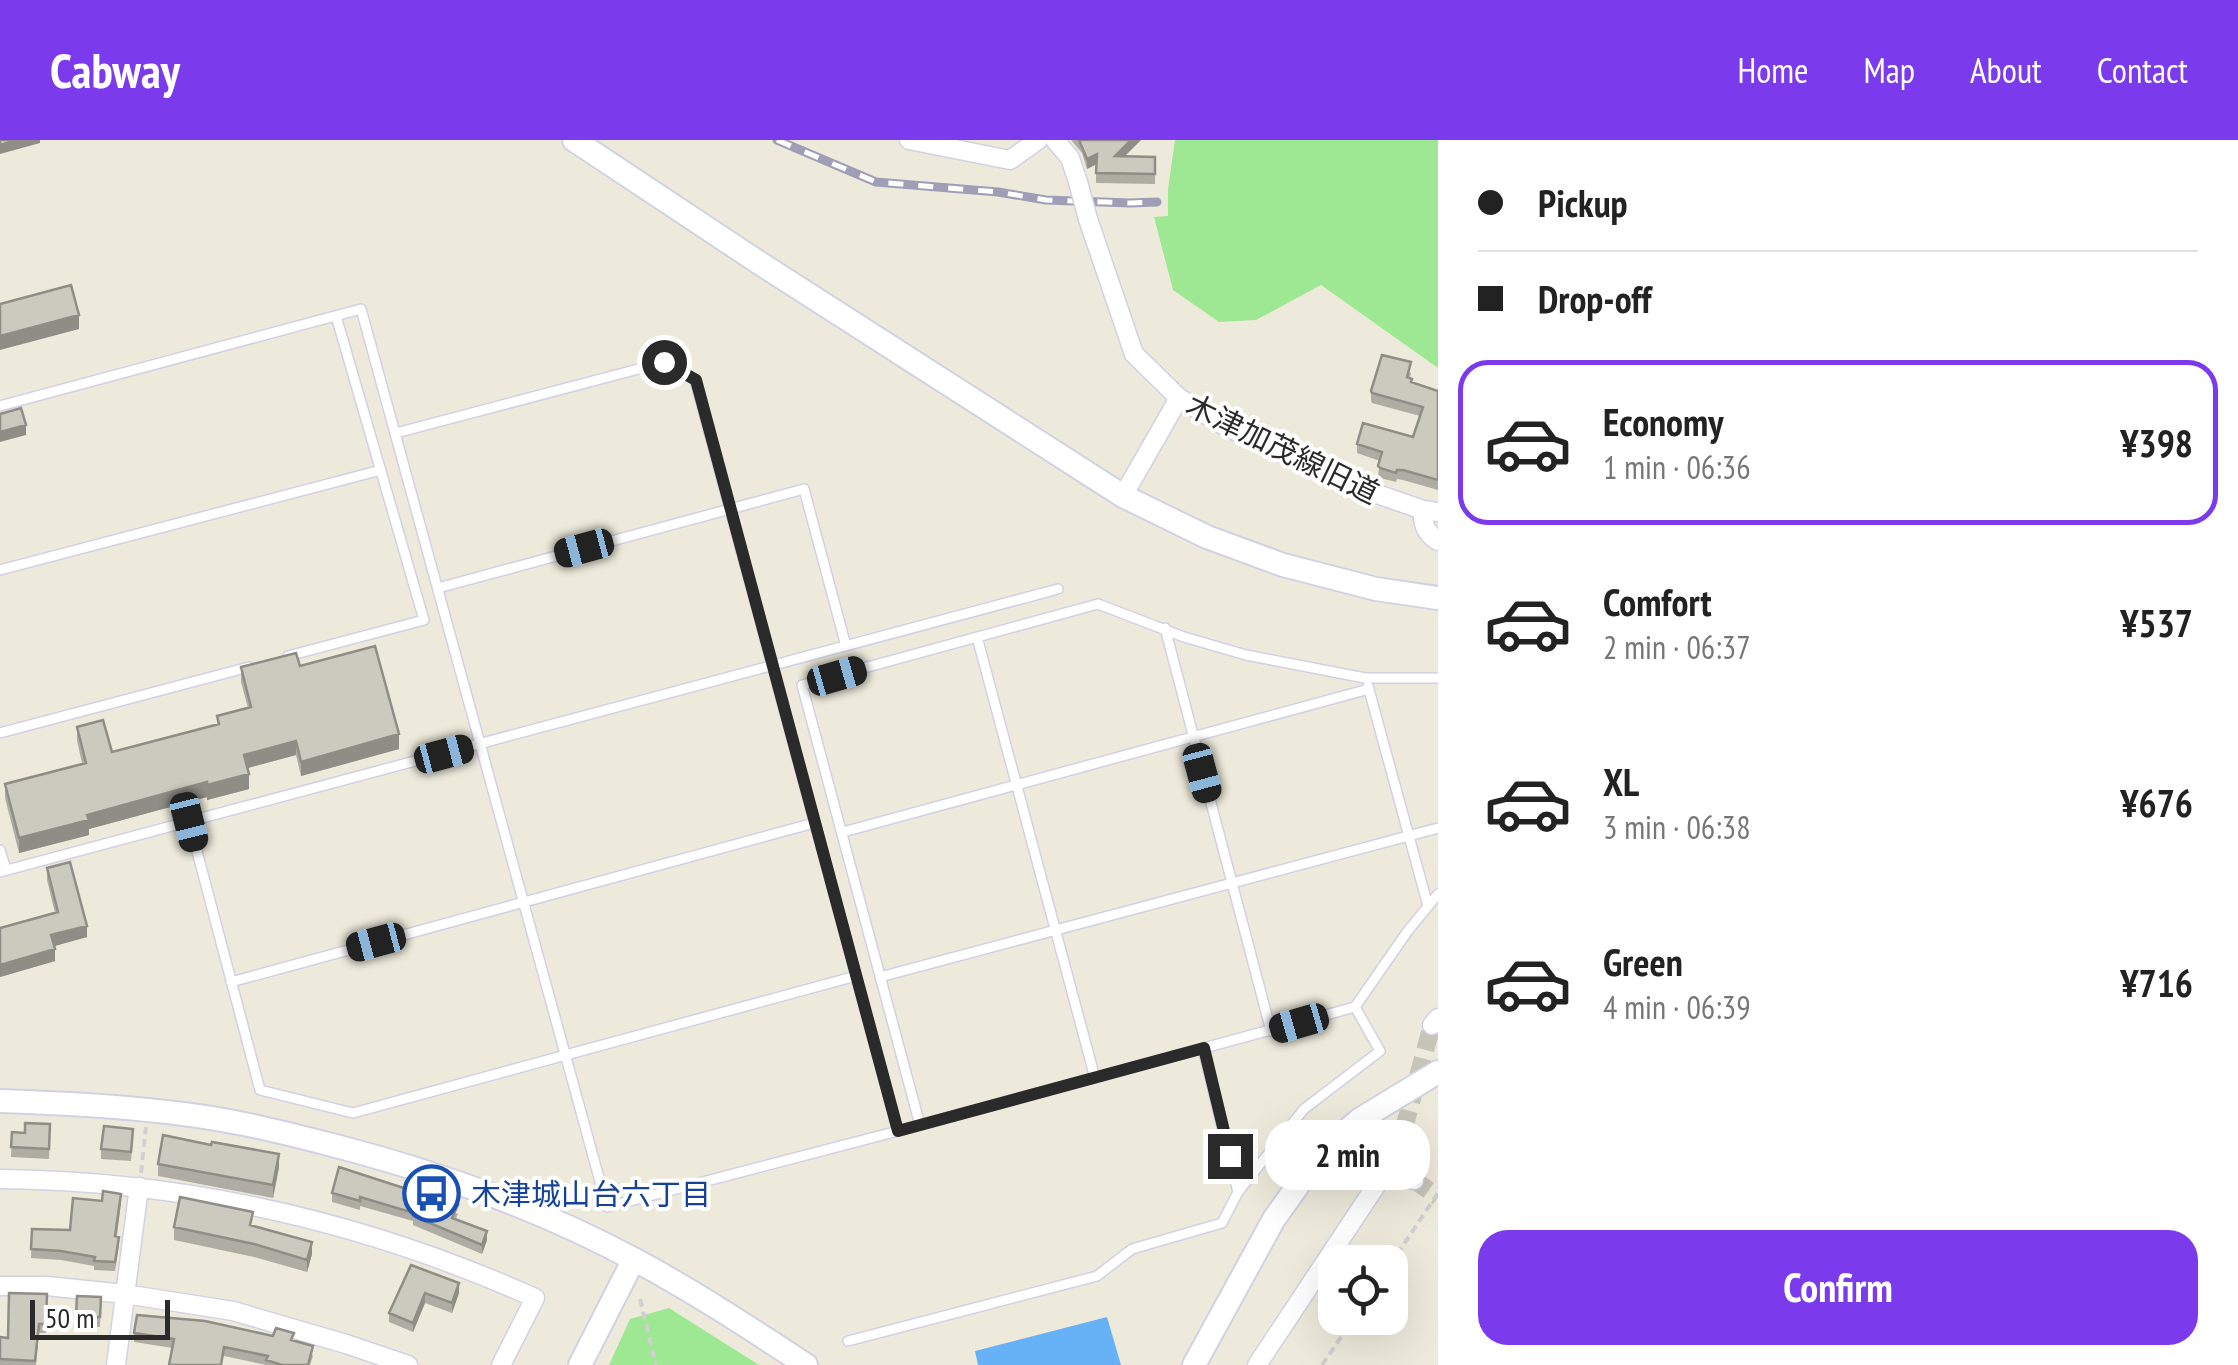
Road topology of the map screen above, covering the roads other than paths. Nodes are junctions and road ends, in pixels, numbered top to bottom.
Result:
1 (574, 140) edge
2 (909, 140) edge
3 (1038, 140) edge
4 (1055, 140) edge
5 (336, 316) junction
6 (1178, 398) junction
7 (0, 406) edge
8 (396, 433) junction
9 (380, 470) junction
10 (1123, 496) junction
11 (730, 508) junction
12 (1431, 511) edge
13 (1438, 541) edge
14 (0, 570) edge
15 (438, 588) junction
16 (1058, 589) dead end
17 (1438, 598) edge
18 (1165, 628) junction
19 (977, 637) junction
20 (846, 646) junction
21 (270, 661) edge
22 (250, 666) edge
23 (773, 666) junction
24 (1366, 678) junction
25 (1438, 678) edge
26 (1369, 689) junction
27 (0, 733) edge
28 (1192, 737) junction
29 (480, 744) junction
30 (1016, 784) junction
31 (189, 822) junction
32 (814, 823) junction
33 (1438, 828) edge
34 (842, 832) junction
35 (1408, 836) junction
36 (0, 850) edge
37 (3, 871) edge
38 (1231, 882) junction
39 (1438, 894) edge
40 (522, 902) junction
41 (1428, 906) junction
42 (1056, 930) junction
43 (856, 976) junction
44 (880, 977) junction
45 (231, 982) junction
46 (1355, 1007) junction
47 (1271, 1031) junction
48 (1204, 1048) junction
49 (564, 1054) junction
50 (1438, 1072) edge
51 (1095, 1078) junction
52 (0, 1101) edge
53 (920, 1125) junction
54 (898, 1131) junction
55 (0, 1179) edge
56 (1414, 1180) tunnel mouth
57 (140, 1187) junction
58 (1238, 1192) junction
59 (634, 1260) junction
60 (0, 1286) edge
61 (126, 1294) junction
62 (848, 1341) dead end
63 (116, 1365) edge
64 (408, 1365) edge
65 (501, 1365) edge
66 (580, 1365) edge
67 (806, 1365) edge
68 (1194, 1365) edge
69 (1257, 1365) edge

1 - 10 street
2 - 3 street
4 - 6 street, 木津加茂線旧道, bridge
5 - 7 lane
5 - 8 lane
5 - 9 lane
6 - 10 street
6 - 12 street, 木津加茂線旧道
8 - 11 lane
8 - 15 lane
9 - 14 lane
9 - 21 lane
10 - 17 street
11 - 15 lane
11 - 20 lane
11 - 23 lane
12 - 13 street
15 - 29 lane
16 - 20 lane
18 - 19 lane
18 - 24 lane
18 - 28 lane
19 - 30 lane
19 - 34 lane
20 - 23 lane
22 - 27 lane
23 - 29 lane
23 - 32 lane
24 - 25 lane
24 - 26 lane
26 - 28 lane
26 - 35 lane
28 - 30 lane
28 - 38 lane
29 - 31 lane
29 - 40 lane
30 - 34 lane
30 - 42 lane
31 - 37 lane
31 - 45 lane
32 - 40 lane
32 - 43 lane
33 - 35 lane
34 - 44 lane
35 - 38 lane
35 - 41 lane
36 - 37 lane
38 - 42 lane
38 - 47 lane
39 - 41 lane
40 - 45 lane
40 - 49 lane
41 - 46 lane
42 - 44 lane
42 - 51 lane
43 - 49 lane
43 - 54 lane
44 - 53 lane
45 - 49 lane
46 - 47 lane
46 - 58 lane
47 - 48 lane
48 - 51 lane
48 - 58 lane
49 - 54 lane
50 - 68 street
51 - 53 lane
52 - 59 street
53 - 54 lane
55 - 57 street
56 - 69 street
57 - 61 street
57 - 65 street
58 - 62 lane
59 - 66 street
59 - 67 street
60 - 61 street
61 - 63 street
61 - 64 street

